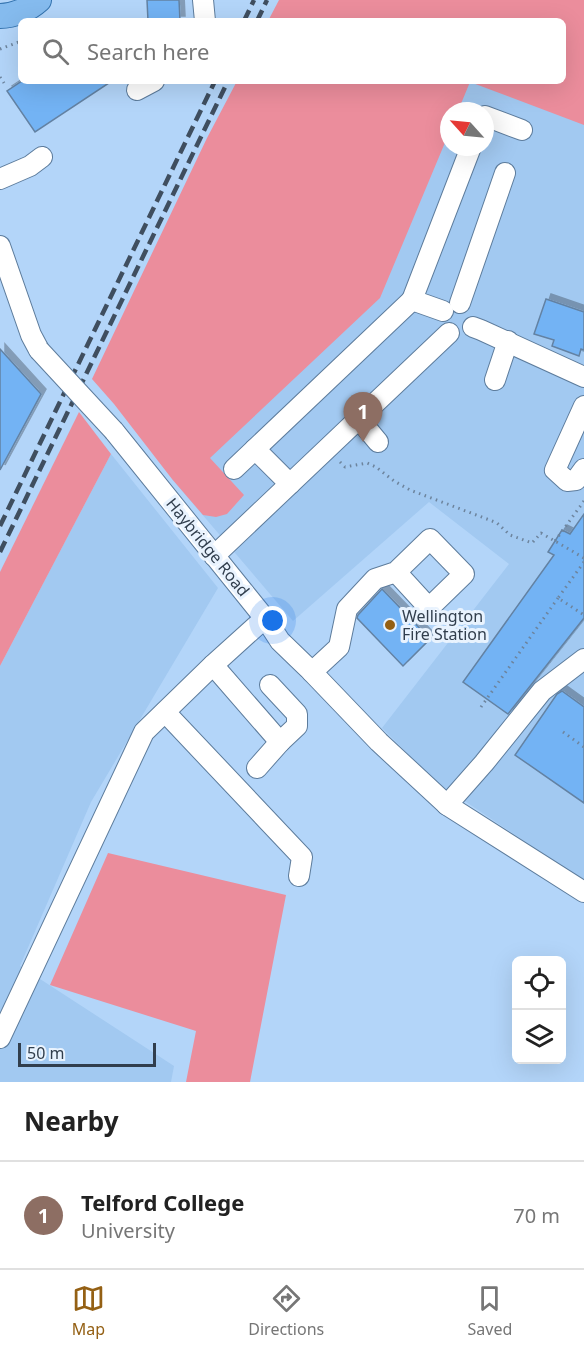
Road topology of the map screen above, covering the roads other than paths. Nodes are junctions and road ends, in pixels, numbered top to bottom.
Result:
1 (39, 0) edge
2 (203, 0) edge
3 (205, 18) edge
4 (3, 20) edge
5 (494, 119) edge
6 (522, 130) dead end
7 (468, 156) edge
8 (42, 157) dead end
9 (505, 173) dead end
10 (0, 179) edge
11 (0, 246) edge
12 (412, 300) junction
13 (451, 307) junction
14 (473, 327) junction
15 (448, 333) junction
16 (508, 341) junction
17 (584, 377) edge
18 (495, 380) dead end
19 (582, 414) edge
20 (359, 419) junction
21 (378, 442) dead end
22 (255, 449) junction
23 (234, 469) dead end
24 (584, 470) edge
25 (290, 484) junction
26 (214, 556) junction
27 (396, 572) dead end
28 (266, 620) junction
29 (584, 659) edge
30 (213, 665) junction
31 (311, 670) junction
32 (270, 685) dead end
33 (165, 712) junction
34 (280, 742) junction
35 (256, 768) dead end
36 (447, 805) junction
37 (299, 876) dead end
38 (584, 892) edge
39 (0, 1038) edge

1 - 4 main road
2 - 3 street
5 - 6 street
7 - 12 street
8 - 10 street
9 - 13 street
11 - 26 street, Haybridge Road, bridge
12 - 13 street
12 - 22 street
13 - 14 street
13 - 15 street
14 - 15 street
14 - 16 street
15 - 20 street
16 - 17 street
16 - 18 street
19 - 24 street
20 - 21 street
20 - 25 street
22 - 23 street
22 - 25 street
25 - 26 street
26 - 28 street, Haybridge Road
27 - 31 street
28 - 30 street
28 - 31 street, Haybridge Road
29 - 36 street
30 - 33 street
30 - 34 street
31 - 36 street, Haybridge Road
32 - 34 street
33 - 37 street
33 - 39 street
34 - 35 street
36 - 38 street, Haybridge Road

